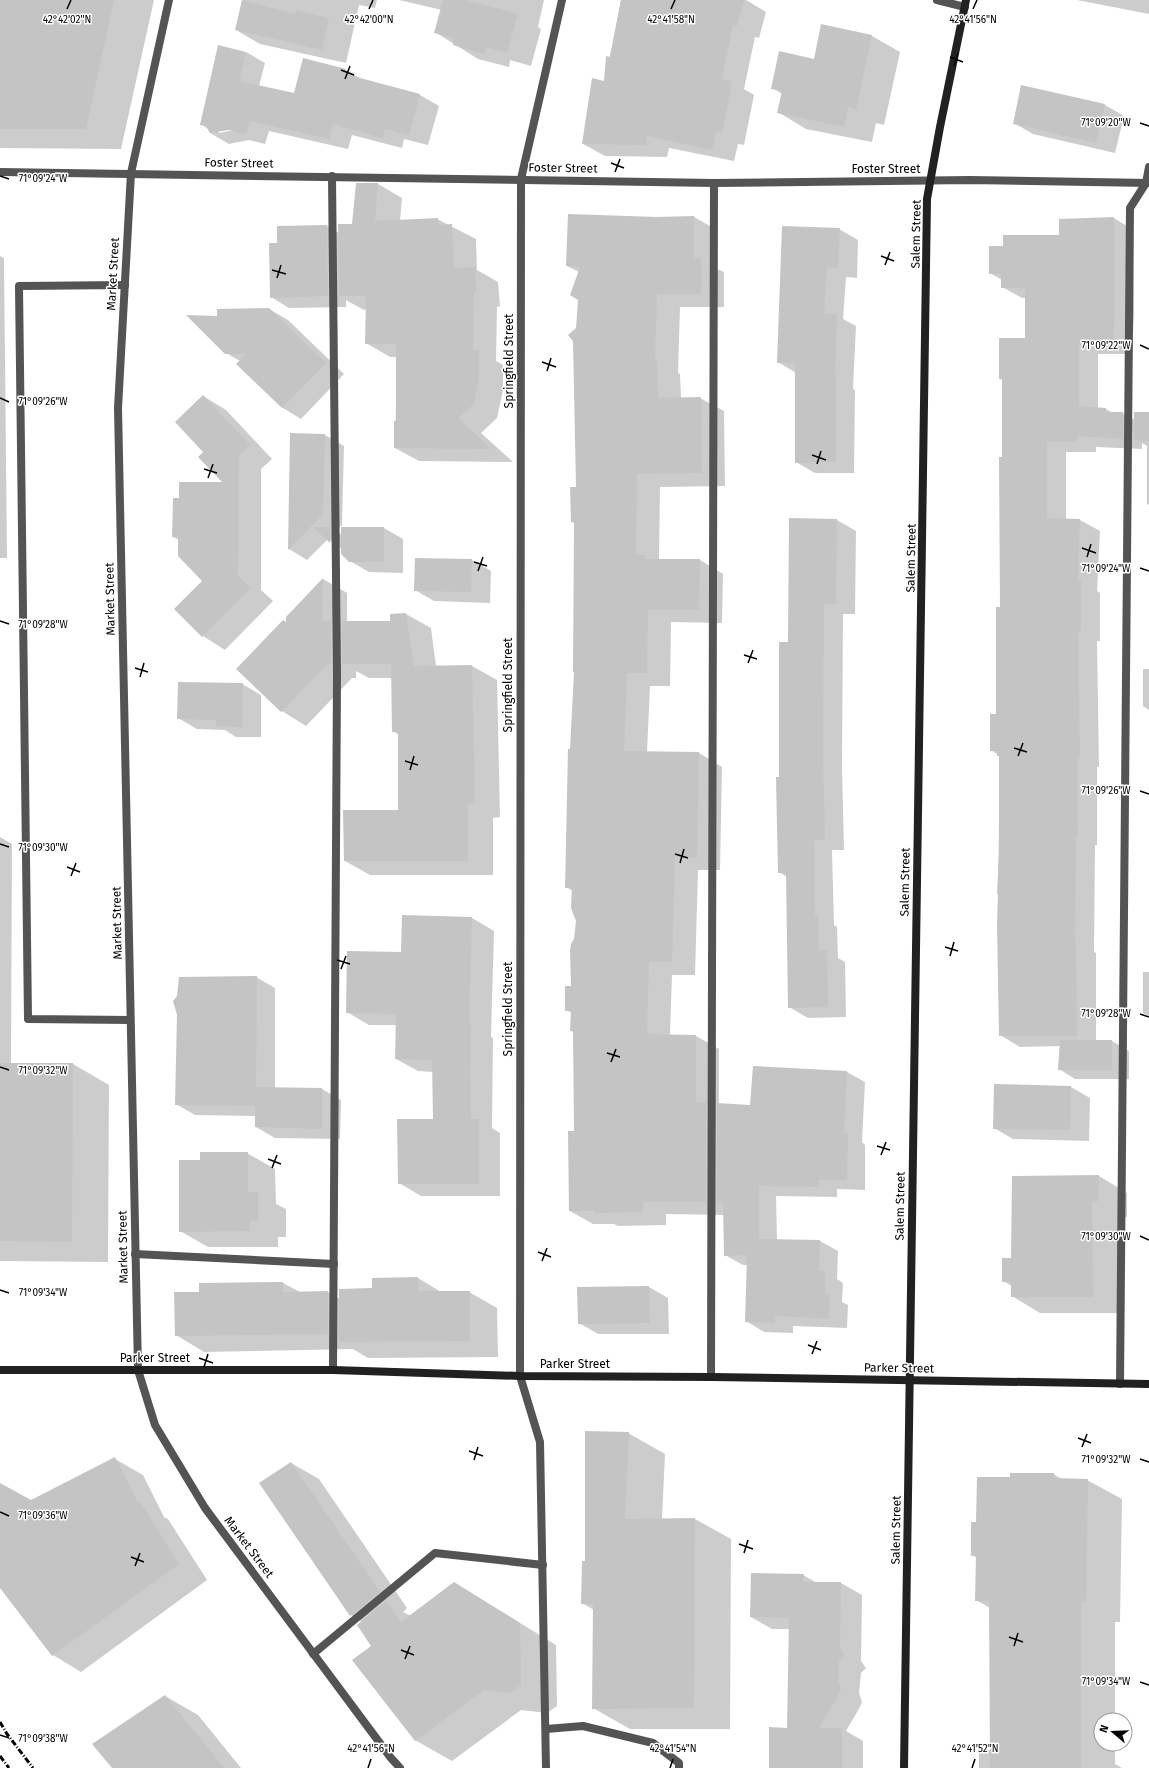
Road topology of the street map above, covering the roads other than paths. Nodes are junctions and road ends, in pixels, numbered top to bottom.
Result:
1 (169, 0) edge
2 (562, 0) edge
3 (937, 0) edge
4 (966, 3) edge
5 (1149, 167) edge
6 (0, 172) edge
7 (131, 173) junction
8 (332, 176) junction
9 (521, 180) junction
10 (931, 181) junction
11 (714, 183) junction
12 (1147, 183) edge
13 (125, 285) junction
14 (130, 1020) junction
15 (135, 1254) junction
16 (334, 1264) junction
17 (0, 1370) edge
18 (138, 1370) junction
19 (333, 1370) junction
20 (520, 1376) junction
21 (711, 1377) junction
22 (910, 1380) junction
23 (1120, 1384) junction
24 (1149, 1384) edge
25 (543, 1565) junction
26 (313, 1654) junction
27 (546, 1730) junction
28 (400, 1768) edge
29 (546, 1768) edge
30 (679, 1768) edge
31 (904, 1768) edge

1 - 7 street, Market Street
2 - 9 street, Springfield Street
3 - 4 street
4 - 10 main road, Salem Street
5 - 12 street
6 - 7 street, Foster Street
7 - 8 street, Foster Street
7 - 13 street, Market Street
8 - 9 street, Foster Street
8 - 16 street
9 - 11 street, Foster Street
9 - 20 street, Springfield Street
10 - 11 street, Foster Street
10 - 12 street, Foster Street
10 - 22 main road, Salem Street
11 - 21 street
12 - 23 street
13 - 14 street, Market Street
13 - 14 street
14 - 15 street, Market Street
15 - 16 street
15 - 18 street, Market Street
16 - 19 street
17 - 18 main road, Parker Street
18 - 19 main road, Parker Street
18 - 26 street, Market Street
19 - 20 main road, Parker Street
20 - 21 main road, Parker Street
20 - 25 street, Springfield Street
21 - 22 main road, Parker Street
22 - 23 main road, Parker Street
22 - 31 main road, Salem Street
23 - 24 main road, Parker Street
25 - 26 street
25 - 27 street, Springfield Street
26 - 28 street, Market Street
27 - 29 street, Springfield Street
27 - 30 street

